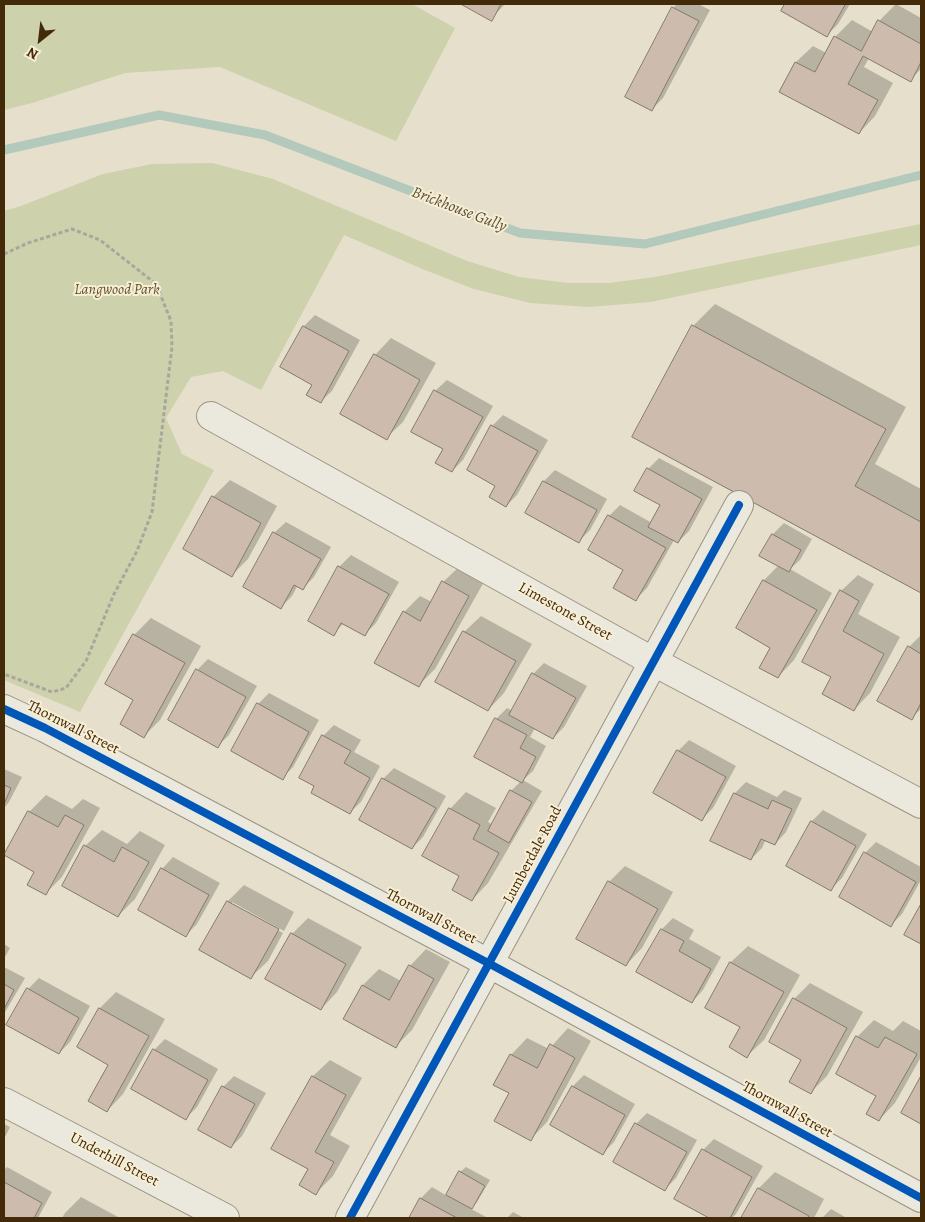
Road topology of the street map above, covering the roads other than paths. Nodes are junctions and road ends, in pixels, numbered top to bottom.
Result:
1 (211, 416) dead end
2 (739, 505) dead end
3 (654, 662) junction
4 (4, 709) edge
5 (921, 804) edge
6 (490, 964) junction
7 (4, 1102) edge
8 (921, 1198) edge
9 (225, 1218) edge
10 (350, 1218) edge

1 - 3 street, Limestone Street
2 - 3 street, Lumberdale Road
3 - 5 street, Limestone Street
3 - 6 street, Lumberdale Road
4 - 6 street, Thornwall Street
6 - 8 street, Thornwall Street
6 - 10 street, Lumberdale Road
7 - 9 street, Underhill Street

